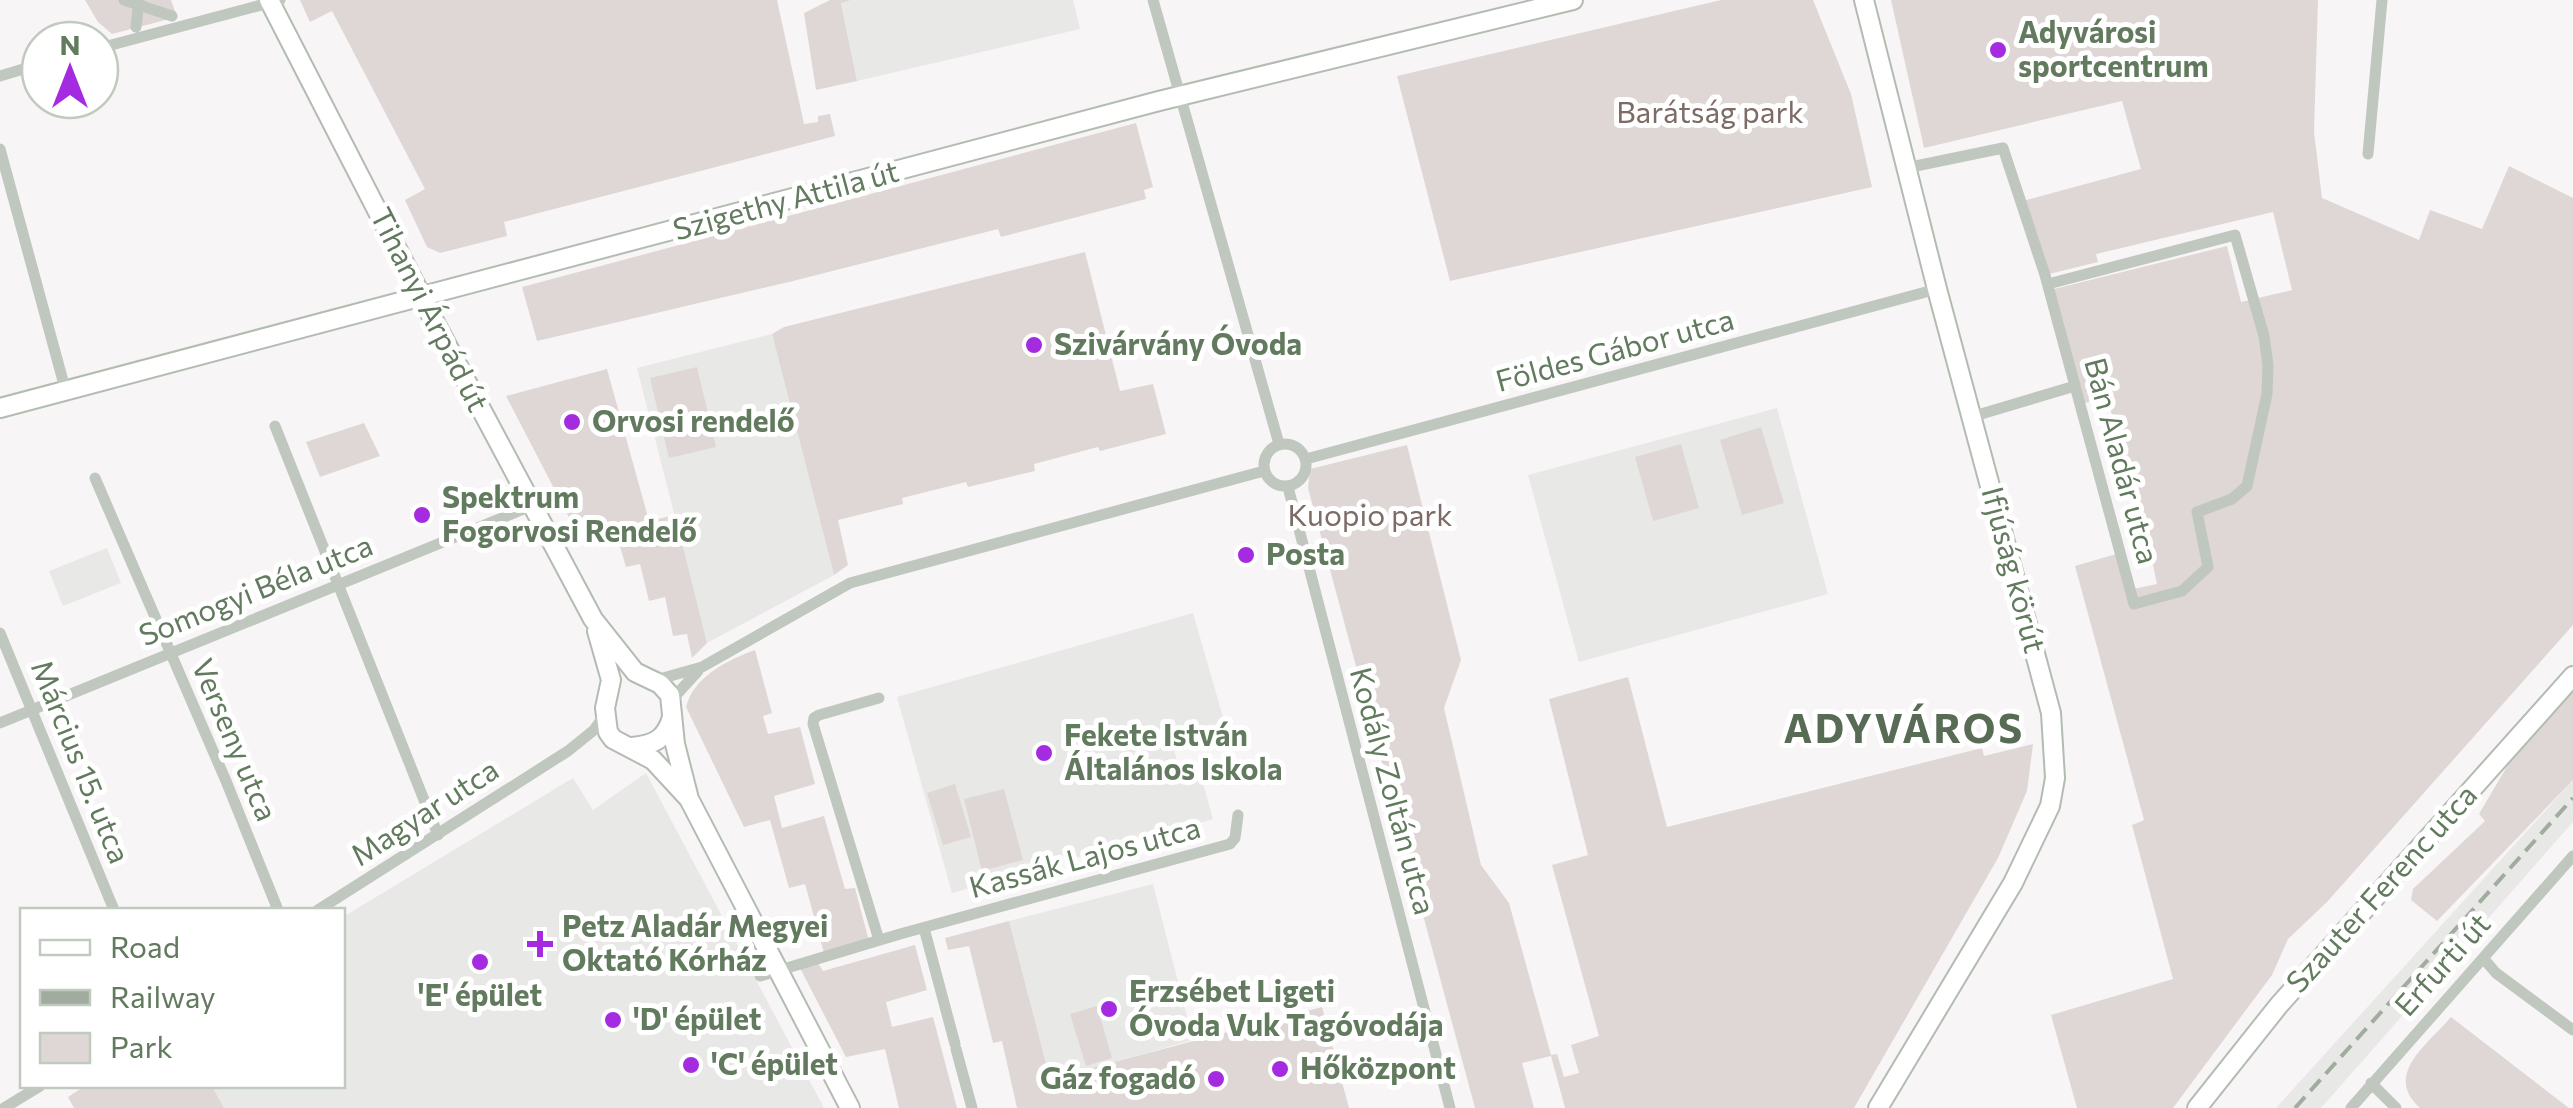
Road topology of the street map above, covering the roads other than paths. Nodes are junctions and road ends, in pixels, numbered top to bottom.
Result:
1 (124, 0) edge
2 (1154, 0) edge
3 (1573, 0) edge
4 (1864, 0) edge
5 (2382, 0) edge
6 (274, 1) edge
7 (139, 3) edge
8 (172, 16) dead end
9 (136, 27) dead end
10 (120, 43) edge
11 (1181, 96) junction
12 (0, 149) edge
13 (2368, 154) dead end
14 (1906, 168) junction
15 (2048, 284) junction
16 (1937, 290) junction
17 (422, 298) junction
18 (2075, 386) junction
19 (66, 392) junction
20 (0, 408) edge
21 (1971, 417) junction
22 (275, 426) dead end
23 (1278, 444) junction
24 (1306, 460) junction
25 (1264, 471) junction
26 (95, 478) dead end
27 (1288, 487) junction
28 (531, 506) junction
29 (338, 585) junction
30 (594, 619) junction
31 (0, 633) edge
32 (170, 654) junction
33 (702, 667) junction
34 (2573, 676) edge
35 (652, 681) junction
36 (880, 698) dead end
37 (32, 710) junction
38 (605, 712) junction
39 (672, 712) junction
40 (0, 723) edge
41 (613, 738) junction
42 (632, 747) junction
43 (558, 756) junction
44 (688, 799) junction
45 (1238, 815) dead end
46 (438, 835) junction
47 (2573, 856) edge
48 (113, 908) edge
49 (277, 908) edge
50 (321, 908) edge
51 (924, 928) junction
52 (880, 940) junction
53 (2483, 958) junction
54 (769, 973) junction
55 (2573, 1030) edge
56 (2371, 1083) junction
57 (37, 1088) edge
58 (4, 1108) edge
59 (850, 1108) edge
60 (972, 1108) edge
61 (1450, 1108) edge
62 (1878, 1108) edge
63 (2198, 1108) edge
64 (2350, 1108) edge
65 (2396, 1108) edge

1 - 7 street
2 - 11 street
3 - 11 street, Szigethy Attila út
4 - 14 street, Ifjúság körút
5 - 13 street
6 - 10 street
6 - 17 street, Tihanyi Árpád út
7 - 8 street
7 - 9 street
11 - 17 street, Szigethy Attila út
11 - 23 street
12 - 19 street
14 - 15 street, Bán Aladár utca
14 - 16 street, Ifjúság körút
15 - 18 street, Bán Aladár utca
15 - 18 street, Bán Aladár utca
16 - 21 street, Ifjúság körút
16 - 24 street, Földes Gábor utca
17 - 19 street, Szigethy Attila út
17 - 28 street, Tihanyi Árpád út
18 - 21 street
19 - 20 street, Szigethy Attila út
21 - 62 street, Ifjúság körút
22 - 29 street
23 - 24 street
23 - 25 street
24 - 27 street
25 - 27 street
25 - 33 street
26 - 32 street, Verseny utca
27 - 61 street, Kodály Zoltán utca
28 - 29 street, Somogyi Béla utca
28 - 30 street, Tihanyi Árpád út
29 - 32 street, Somogyi Béla utca
29 - 46 street
30 - 35 street, Tihanyi Árpád út
30 - 38 street, Tihanyi Árpád út
31 - 37 street, Március 15. utca
32 - 37 street, Somogyi Béla utca
32 - 49 street, Verseny utca
33 - 35 street
33 - 39 street
34 - 63 street, Szauter Ferenc utca
35 - 38 street
35 - 39 street, Tihanyi Árpád út
36 - 52 street
37 - 40 street, Somogyi Béla utca
37 - 48 street, Március 15. utca
38 - 41 street, Tihanyi Árpád út
38 - 43 street, Magyar utca
39 - 42 street
39 - 44 street, Tihanyi Árpád út
41 - 42 street, Tihanyi Árpád út
41 - 43 street, Magyar utca
42 - 44 street, Tihanyi Árpád út
43 - 46 street, Magyar utca
44 - 54 street, Tihanyi Árpád út
45 - 51 street, Kassák Lajos utca
46 - 50 street, Magyar utca
47 - 53 street, Erfurti út
51 - 52 street, Kassák Lajos utca
51 - 60 street
52 - 54 street
53 - 55 street
53 - 56 street, Erfurti út
54 - 59 street, Tihanyi Árpád út
56 - 64 street, Erfurti út
56 - 65 street
57 - 58 street

